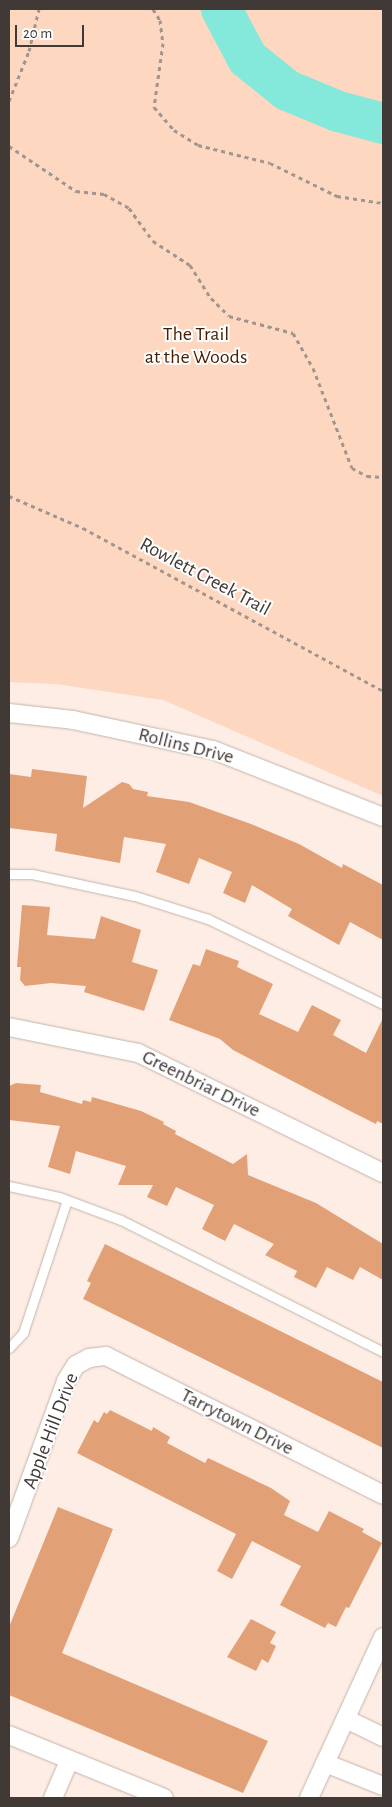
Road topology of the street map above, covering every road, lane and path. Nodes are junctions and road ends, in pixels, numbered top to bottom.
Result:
1 (39, 9) edge
2 (153, 9) edge
3 (9, 101) edge
4 (9, 146) edge
5 (383, 203) edge
6 (383, 477) edge
7 (9, 496) edge
8 (383, 691) edge
9 (9, 713) edge
10 (383, 817) edge
11 (9, 874) edge
12 (383, 1004) edge
13 (9, 1027) edge
14 (383, 1173) edge
15 (9, 1186) edge
16 (67, 1200) junction
17 (9, 1348) edge
18 (383, 1352) edge
19 (89, 1358) joint
20 (383, 1495) edge
21 (9, 1538) edge
22 (383, 1637) edge
23 (346, 1719) junction
24 (9, 1735) edge
25 (383, 1737) edge
26 (69, 1761) junction
27 (325, 1763) junction
28 (383, 1786) edge
29 (53, 1798) edge
30 (164, 1798) edge
31 (309, 1798) edge

1 - 3 path
2 - 5 path
4 - 6 path
7 - 8 path, Rowlett Creek Trail
9 - 10 street, Rollins Drive
11 - 12 lane
13 - 14 street, Greenbriar Drive
15 - 16 lane
16 - 17 lane
16 - 18 lane
19 - 20 street, Tarrytown Drive
19 - 21 street, Apple Hill Drive
22 - 23 street
23 - 25 street
23 - 27 street
24 - 26 street
26 - 29 street
26 - 30 street
27 - 28 street
27 - 31 street

